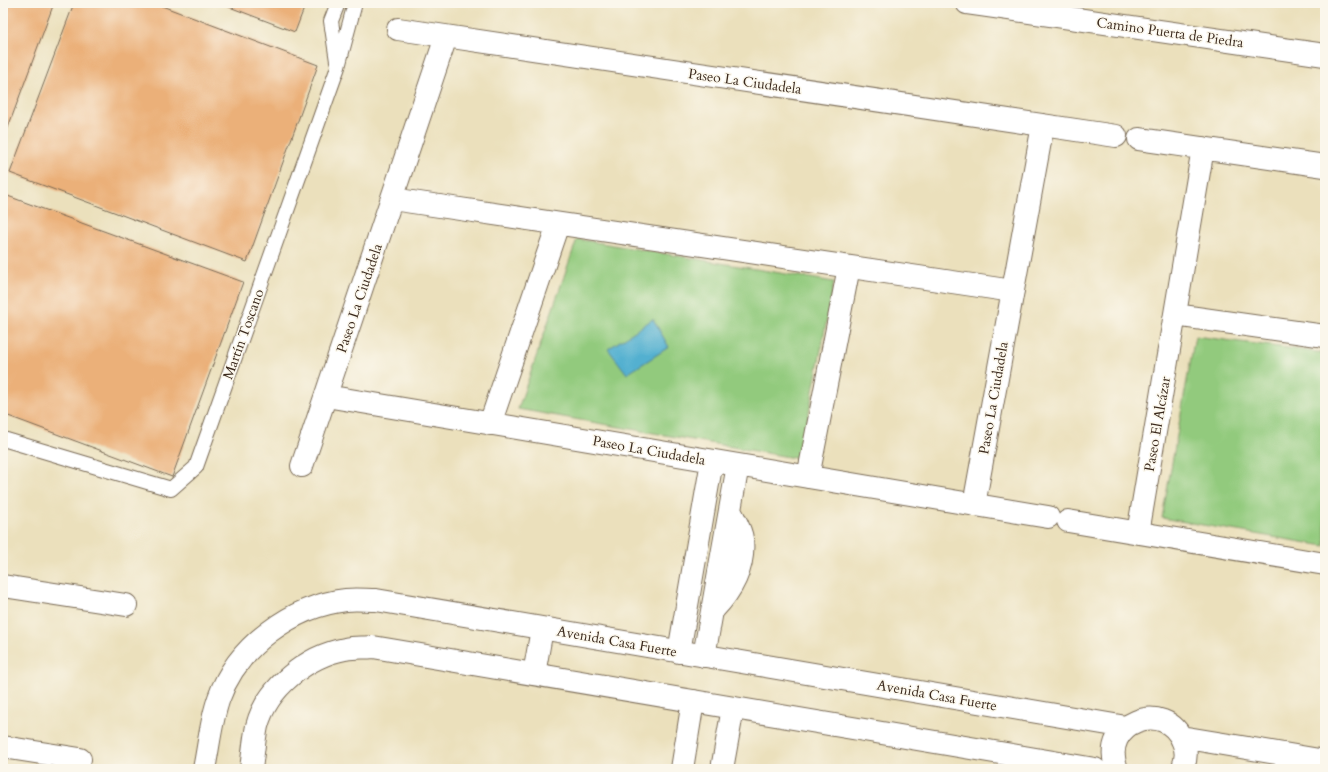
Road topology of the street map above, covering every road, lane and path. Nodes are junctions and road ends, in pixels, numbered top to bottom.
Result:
1 (338, 3) edge
2 (355, 3) edge
3 (967, 3) edge
4 (398, 29) dead end
5 (446, 37) junction
6 (1325, 55) edge
7 (338, 67) junction
8 (1043, 125) junction
9 (1116, 136) dead end
10 (1139, 139) dead end
11 (1203, 148) junction
12 (1325, 166) edge
13 (392, 199) junction
14 (558, 224) junction
15 (849, 267) junction
16 (1013, 291) junction
17 (1175, 315) junction
18 (1325, 336) edge
19 (326, 396) junction
20 (490, 424) junction
21 (3, 439) edge
22 (712, 461) junction
23 (738, 465) junction
24 (302, 466) dead end
25 (808, 477) junction
26 (974, 505) junction
27 (1138, 532) junction
28 (1325, 564) edge
29 (3, 586) edge
30 (126, 605) dead end
31 (542, 629) junction
32 (679, 652) junction
33 (704, 656) junction
34 (534, 674) junction
35 (693, 701) junction
36 (733, 708) junction
37 (1126, 727) junction
38 (1181, 737) junction
39 (3, 747) edge
40 (80, 759) dead end
41 (1325, 761) edge
42 (204, 769) edge
43 (251, 769) edge
44 (682, 769) edge
45 (722, 769) edge
46 (1094, 769) edge
47 (1117, 769) edge
48 (1182, 769) edge

1 - 7 lane
2 - 7 lane, Martín Toscano
3 - 6 street, Camino Puerta de Piedra
4 - 5 street, Paseo La Ciudadela
5 - 8 street, Paseo La Ciudadela
5 - 13 street, Paseo La Ciudadela
7 - 21 lane, Martín Toscano
8 - 9 street, Paseo La Ciudadela
8 - 16 street, Paseo La Ciudadela
10 - 11 street
11 - 12 street
11 - 17 street, Paseo El Alcázar
13 - 14 street
13 - 19 street, Paseo La Ciudadela
14 - 15 street
14 - 20 street
15 - 16 street
15 - 25 street
16 - 26 street, Paseo La Ciudadela
17 - 18 street
17 - 27 street, Paseo El Alcázar
19 - 20 street, Paseo La Ciudadela
19 - 24 street, Paseo La Ciudadela
20 - 22 street, Paseo La Ciudadela
22 - 23 street, Paseo La Ciudadela
22 - 32 street
23 - 25 street, Paseo La Ciudadela
23 - 33 street
25 - 26 street, Paseo La Ciudadela
26 - 27 street, Paseo La Ciudadela
27 - 28 street
29 - 30 street
31 - 32 street, Avenida Casa Fuerte
31 - 34 street
31 - 42 street, Avenida Casa Fuerte
32 - 33 street, Avenida Casa Fuerte
33 - 37 street, Avenida Casa Fuerte
34 - 35 street
34 - 43 street
35 - 36 street
35 - 44 street
36 - 45 street
36 - 46 street
37 - 38 street
37 - 47 street
38 - 41 street
38 - 48 street
39 - 40 street

